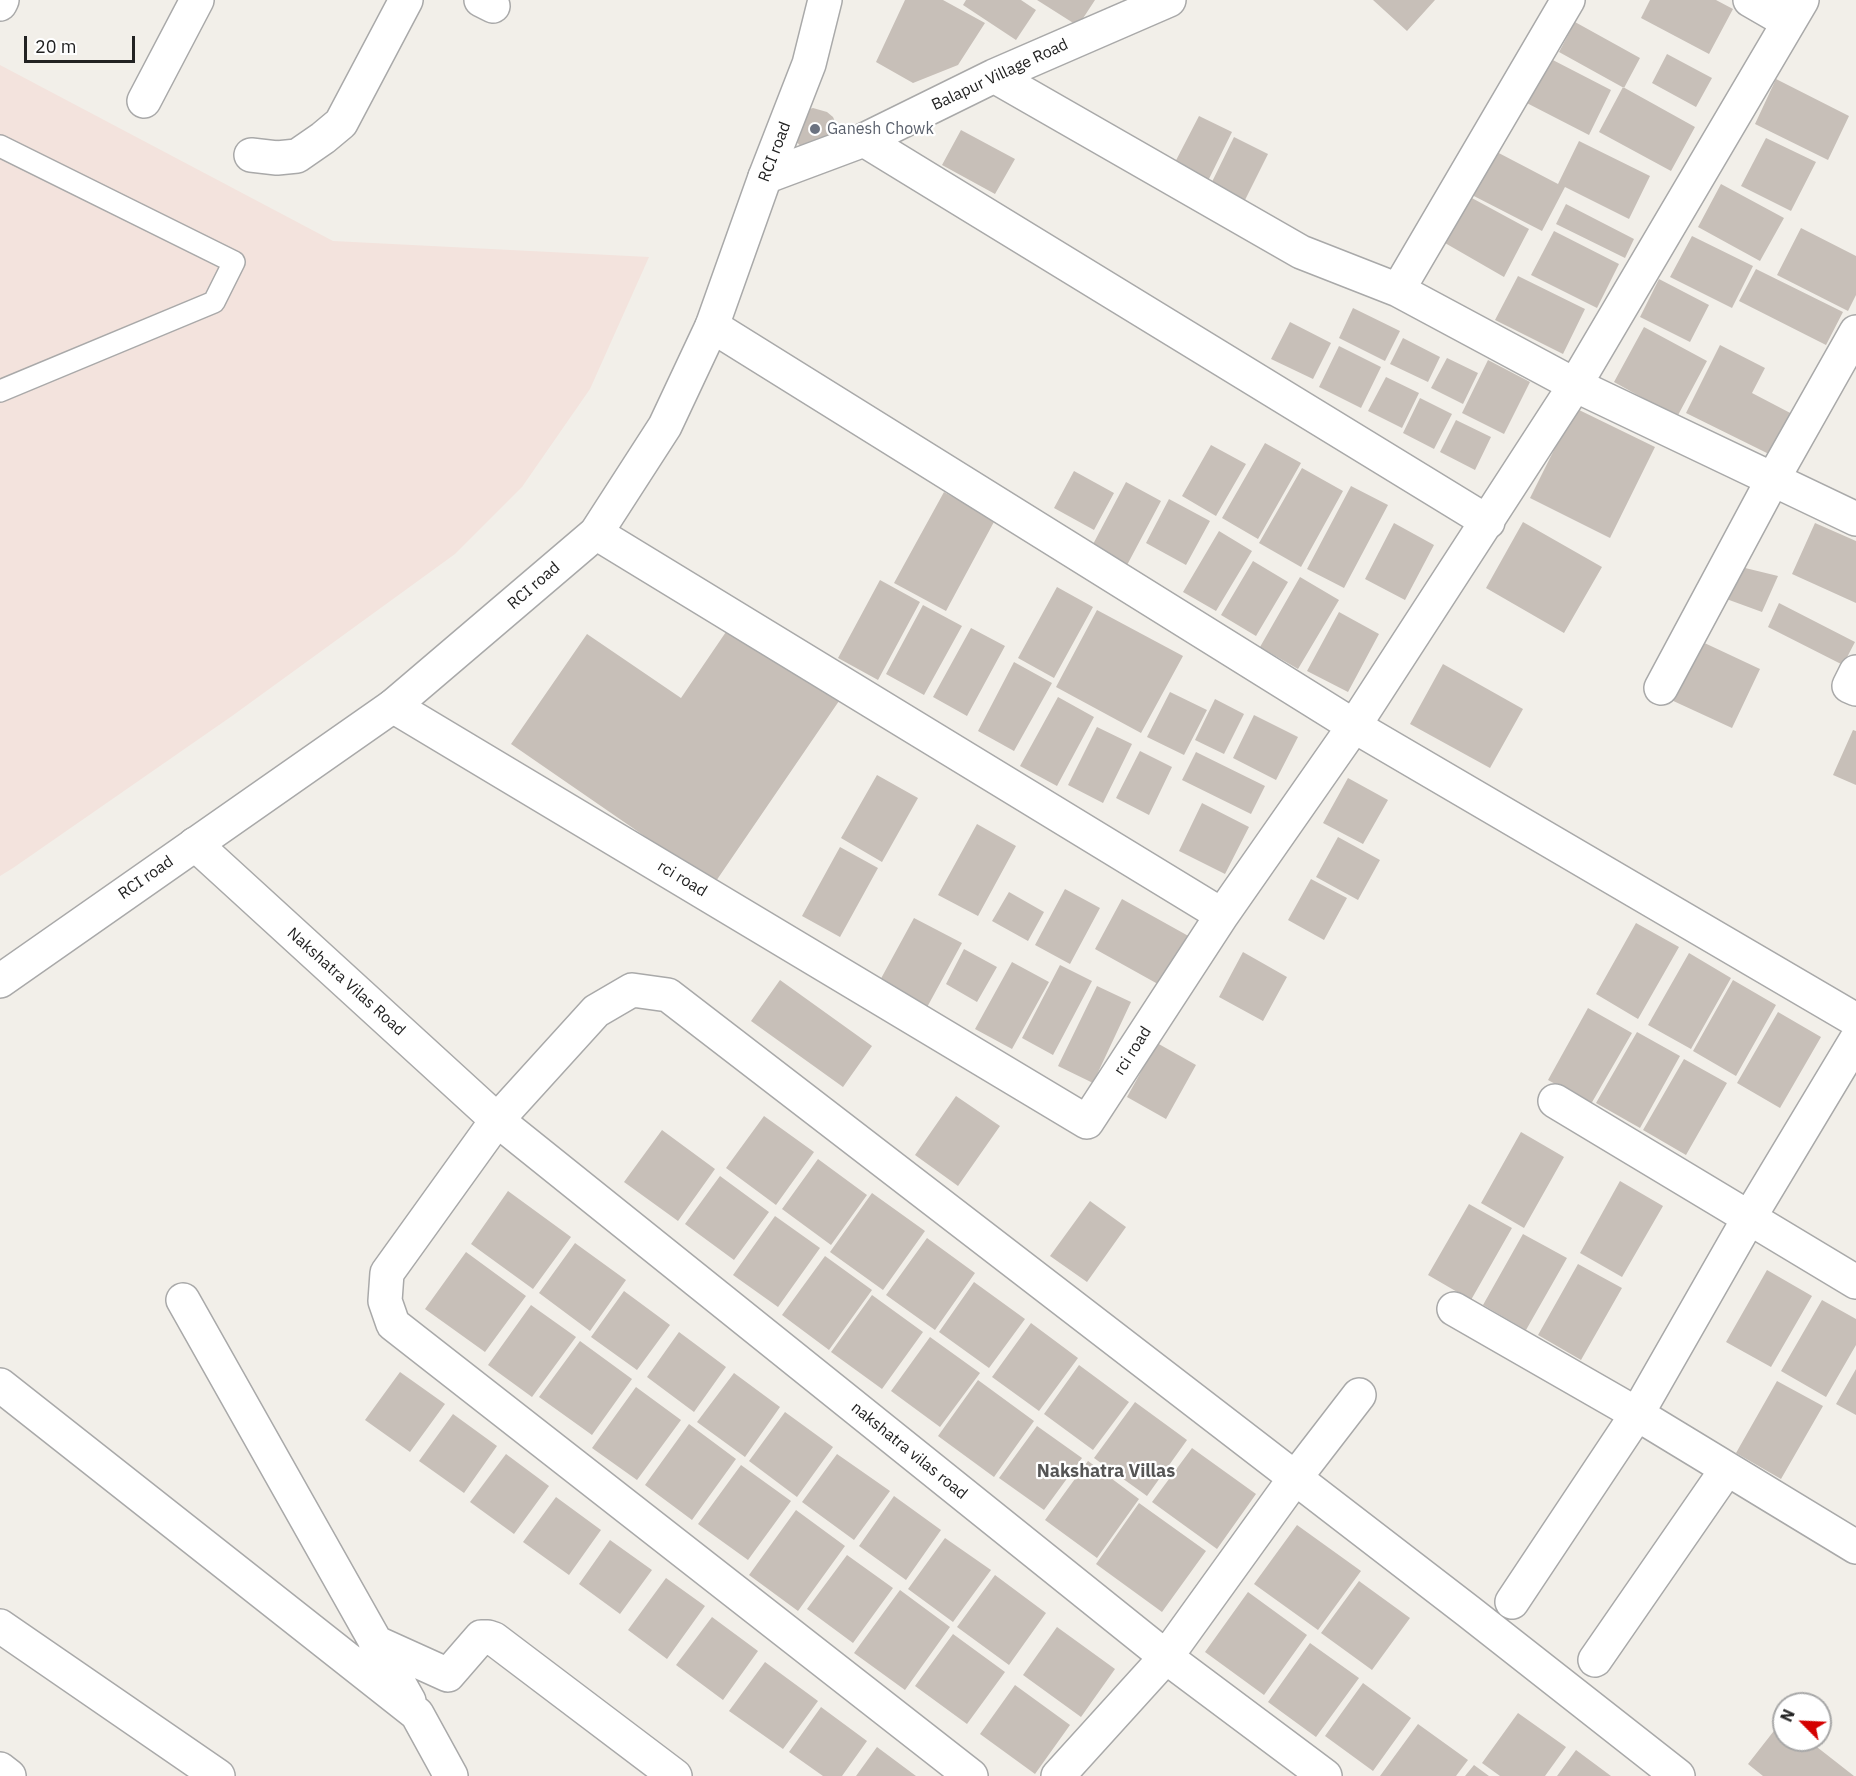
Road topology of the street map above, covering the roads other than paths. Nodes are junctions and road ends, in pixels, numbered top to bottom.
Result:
1 (197, 0) edge
2 (406, 0) edge
3 (825, 0) edge
4 (1168, 0) edge
5 (1568, 0) edge
6 (1750, 0) edge
7 (1795, 11) edge
8 (994, 76) junction
9 (144, 101) dead end
10 (864, 140) junction
11 (0, 146) edge
12 (251, 155) dead end
13 (765, 177) junction
14 (1398, 290) junction
15 (712, 326) junction
16 (1856, 332) edge
17 (1575, 385) junction
18 (0, 391) edge
19 (1773, 479) junction
20 (1856, 519) edge
21 (1488, 522) junction
22 (596, 533) junction
23 (1856, 672) edge
24 (1661, 688) dead end
25 (1856, 689) edge
26 (393, 706) junction
27 (1354, 726) junction
28 (195, 844) junction
29 (1222, 915) junction
30 (0, 981) edge
31 (1856, 1020) edge
32 (1856, 1040) edge
33 (1555, 1101) dead end
34 (497, 1120) junction
35 (1749, 1218) junction
36 (1856, 1282) edge
37 (183, 1300) dead end
38 (1454, 1309) dead end
39 (0, 1385) edge
40 (1359, 1395) dead end
41 (1637, 1414) junction
42 (1727, 1469) junction
43 (1295, 1478) junction
44 (1856, 1547) edge
45 (1512, 1602) dead end
46 (0, 1626) edge
47 (375, 1642) junction
48 (1166, 1657) junction
49 (1595, 1660) dead end
50 (417, 1714) junction
51 (0, 1769) edge
52 (9, 1776) edge
53 (218, 1776) edge
54 (451, 1776) edge
55 (675, 1776) edge
56 (972, 1776) edge
57 (1058, 1776) edge
58 (1325, 1776) edge
59 (1678, 1776) edge

1 - 9 street
2 - 12 street
3 - 13 street, RCI road
4 - 8 street, Balapur Village Road
5 - 14 street
6 - 7 street
7 - 17 street
8 - 10 street, Balapur Village Road
8 - 14 street
10 - 13 street, Balapur Village Road
10 - 21 street
11 - 18 lane
13 - 15 street, RCI road
14 - 17 street
15 - 22 street, RCI road
15 - 27 street
16 - 19 street
17 - 19 street
17 - 21 street
19 - 20 street
19 - 24 street
21 - 27 street
22 - 26 street, RCI road
22 - 29 street
23 - 25 street
26 - 28 street, RCI road
26 - 29 street, rci road
27 - 29 street
27 - 31 street
28 - 30 street, RCI road
28 - 34 street, Nakshatra Vilas Road
32 - 35 street
33 - 35 street
34 - 43 street
34 - 48 street, nakshatra vilas road
34 - 56 street
35 - 36 street
35 - 41 street
37 - 47 street
38 - 41 street
39 - 50 street
40 - 43 street
41 - 42 street
41 - 45 street
42 - 44 street
42 - 49 street
43 - 48 street
43 - 59 street
46 - 53 street
47 - 50 street
47 - 55 street
48 - 57 street
48 - 58 street, nakshatra vilas road
50 - 54 street
51 - 52 street

